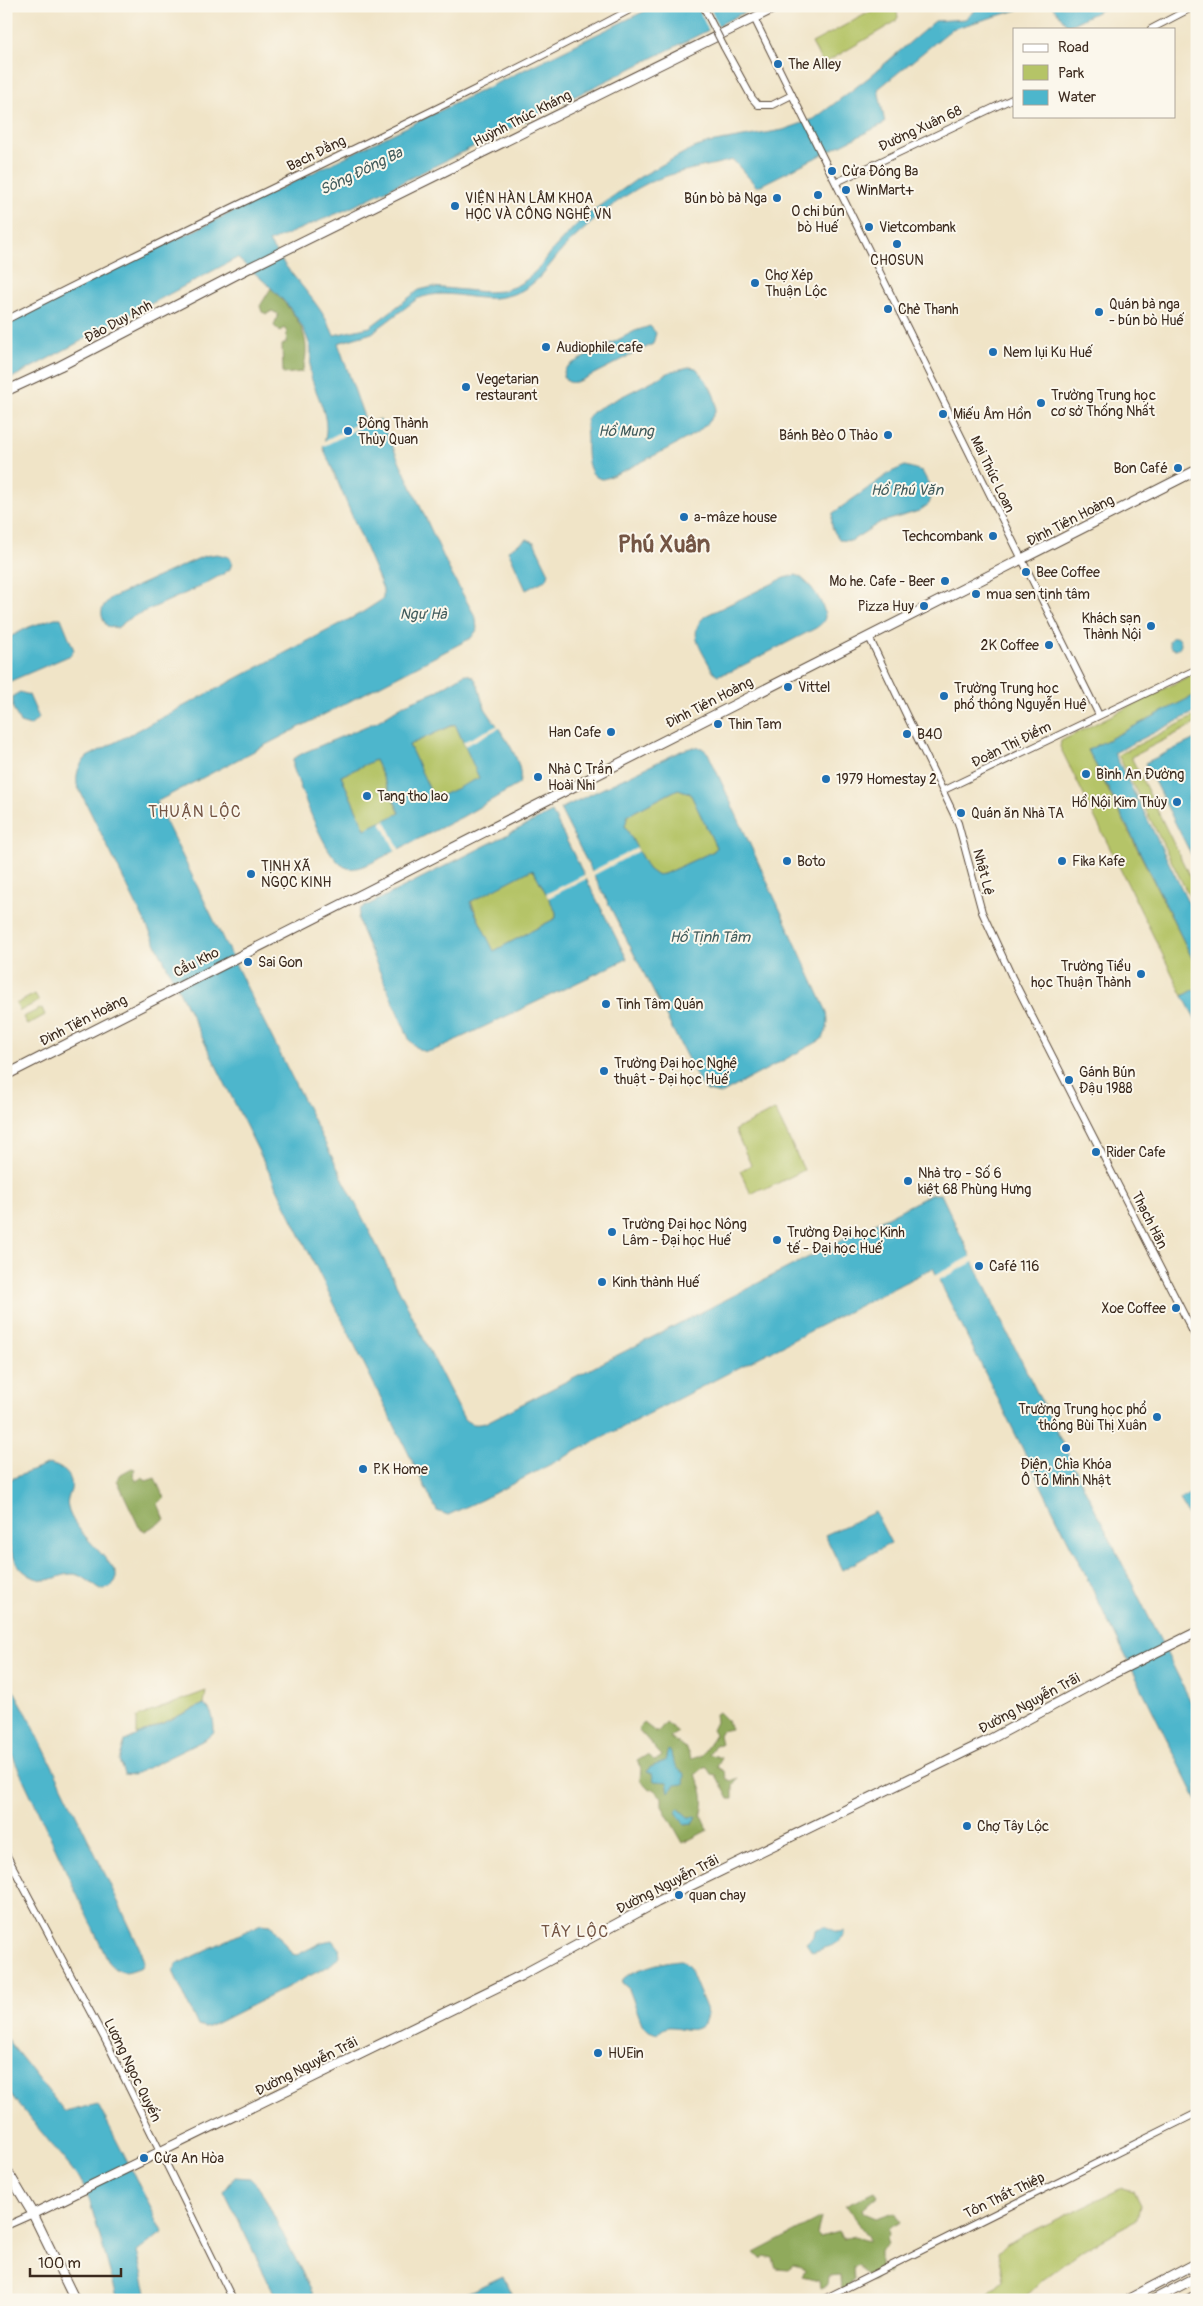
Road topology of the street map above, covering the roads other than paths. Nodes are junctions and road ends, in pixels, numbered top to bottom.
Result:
1 (637, 6) edge
2 (703, 6) edge
3 (778, 6) edge
4 (1194, 6) edge
5 (754, 18) junction
6 (1153, 28) edge
7 (792, 96) junction
8 (1013, 98) edge
9 (837, 182) junction
10 (242, 272) joint
11 (6, 320) edge
12 (6, 391) edge
13 (1197, 470) edge
14 (1021, 560) junction
15 (868, 637) junction
16 (1197, 669) edge
17 (1099, 715) junction
18 (944, 790) junction
19 (233, 958) joint
20 (171, 989) joint
21 (6, 1075) edge
22 (1080, 1112) joint
23 (1197, 1340) edge
24 (1197, 1632) edge
25 (6, 1854) edge
26 (1197, 2113) edge
27 (159, 2152) junction
28 (6, 2169) edge
29 (33, 2214) junction
30 (6, 2226) edge
31 (1196, 2266) edge
32 (1197, 2277) edge
33 (76, 2300) edge
34 (233, 2300) edge
35 (822, 2300) edge
36 (1127, 2300) edge
37 (1153, 2300) edge

1 - 11 street, Bạch Đằng
2 - 7 street, bridge
3 - 5 main road, Huỳnh Thúc Kháng
4 - 6 street
5 - 7 street
5 - 10 main road, Huỳnh Thúc Kháng
7 - 9 street, Mai Thúc Loan
8 - 9 street, Đường Xuân 68
9 - 14 street, Mai Thúc Loan
10 - 12 main road, Đào Duy Anh
13 - 14 main road, Đinh Tiên Hoàng
14 - 15 main road, Đinh Tiên Hoàng
14 - 17 street, Mai Thúc Loan
15 - 18 street, Nhật Lệ
15 - 19 main road, Đinh Tiên Hoàng
16 - 17 street, Đoàn Thị Điểm
17 - 18 street, Đoàn Thị Điểm
18 - 22 street, Nhật Lệ
19 - 20 main road, Cầu Kho
20 - 21 main road, Đinh Tiên Hoàng
22 - 23 street, Thạch Hãn
24 - 27 main road, Đường Nguyễn Trãi
25 - 27 street, Lương Ngọc Quyến
26 - 35 street, Tôn Thất Thiệp
27 - 29 main road, Đường Nguyễn Trãi
27 - 34 street, Lương Ngọc Quyến
28 - 29 main road
29 - 30 street
29 - 33 main road
31 - 36 main road
32 - 37 main road

